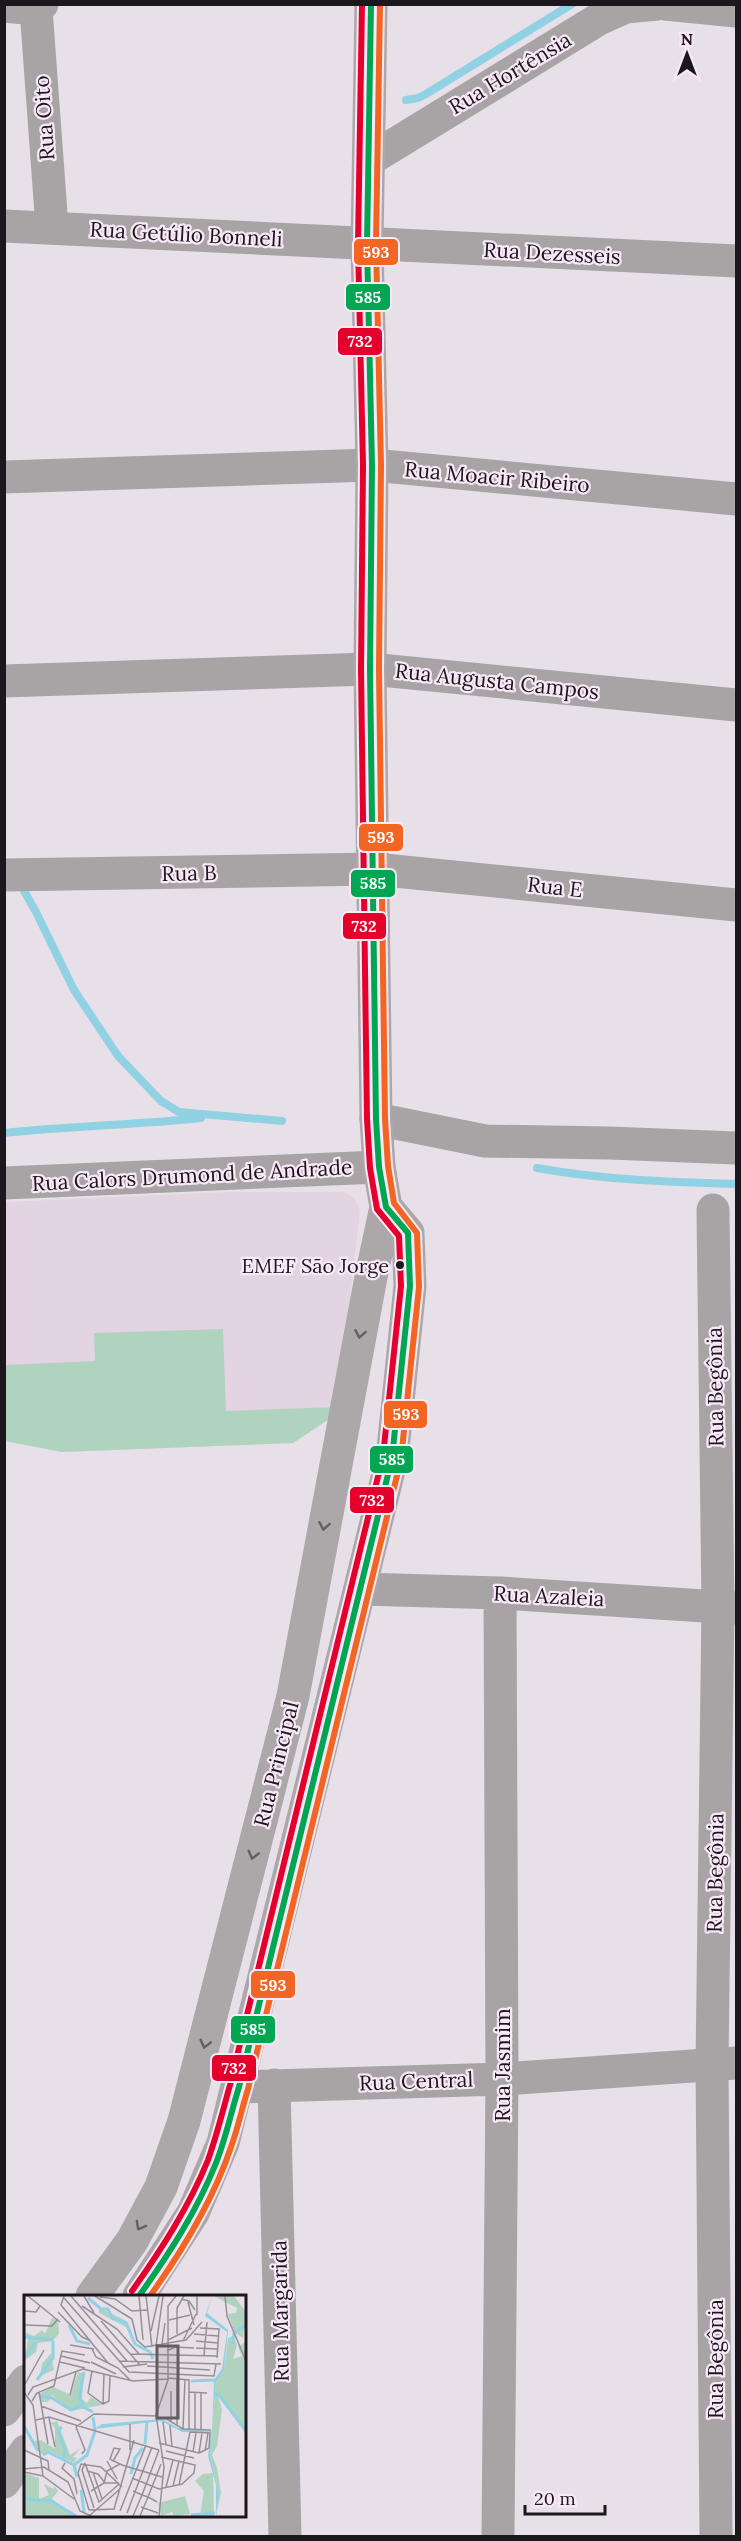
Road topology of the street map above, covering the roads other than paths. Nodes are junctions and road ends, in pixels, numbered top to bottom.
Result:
1 (371, 4) edge
2 (657, 4) edge
3 (665, 4) edge
4 (27, 6) edge
5 (736, 11) edge
6 (369, 160) junction
7 (4, 226) edge
8 (52, 227) junction
9 (367, 244) junction
10 (736, 261) edge
11 (372, 465) junction
12 (4, 477) edge
13 (736, 499) edge
14 (370, 669) junction
15 (4, 681) edge
16 (736, 705) edge
17 (374, 869) junction
18 (4, 875) edge
19 (736, 905) edge
20 (378, 1144) junction
21 (736, 1148) edge
22 (4, 1184) edge
23 (386, 1207) junction
24 (713, 1210) dead end
25 (362, 1589) junction
26 (500, 1593) junction
27 (727, 1607) edge
28 (724, 2064) edge
29 (502, 2079) junction
30 (274, 2085) junction
31 (239, 2087) junction
32 (93, 2295) edge
33 (140, 2295) edge
34 (24, 2384) edge
35 (4, 2410) edge
36 (285, 2536) edge
37 (498, 2536) edge
38 (716, 2536) edge

1 - 6 main road, Rua Principal
2 - 6 street, Rua Hortênsia
3 - 5 street
4 - 8 street, Rua Oito
6 - 9 main road, Rua Principal
7 - 8 street, Rua Getúlio Bonneli
8 - 9 street, Rua Getúlio Bonneli
9 - 10 street, Rua Dezesseis
9 - 11 main road, Rua Principal
11 - 12 street, Rua Moacir Ribeiro
11 - 13 street, Rua Moacir Ribeiro
11 - 14 main road, Rua Principal
14 - 15 street, Rua Augusta Campos
14 - 16 street, Rua Augusta Campos
14 - 17 main road, Rua Principal
17 - 18 street, Rua B
17 - 19 street, Rua E
17 - 20 main road, Rua Principal
20 - 21 street, Rua Calors Drumond de Andrade
20 - 22 street, Rua Calors Drumond de Andrade
20 - 23 main road, Rua Principal
23 - 25 main road, Rua Principal
23 -> 32 main road, Rua Principal
24 - 27 street, Rua Begônia
25 - 26 street, Rua Azaleia
25 - 31 main road, Rua Principal
26 - 27 street, Rua Azaleia
26 - 29 street, Rua Jasmim
27 - 28 street, Rua Begônia
28 - 29 street, Rua Central
28 - 38 street, Rua Begônia
29 - 30 street, Rua Central
29 - 37 street, Rua Jasmim
30 - 31 street, Rua Central
30 - 36 street, Rua Margarida
31 - 33 main road, Rua Principal
34 - 35 main road

